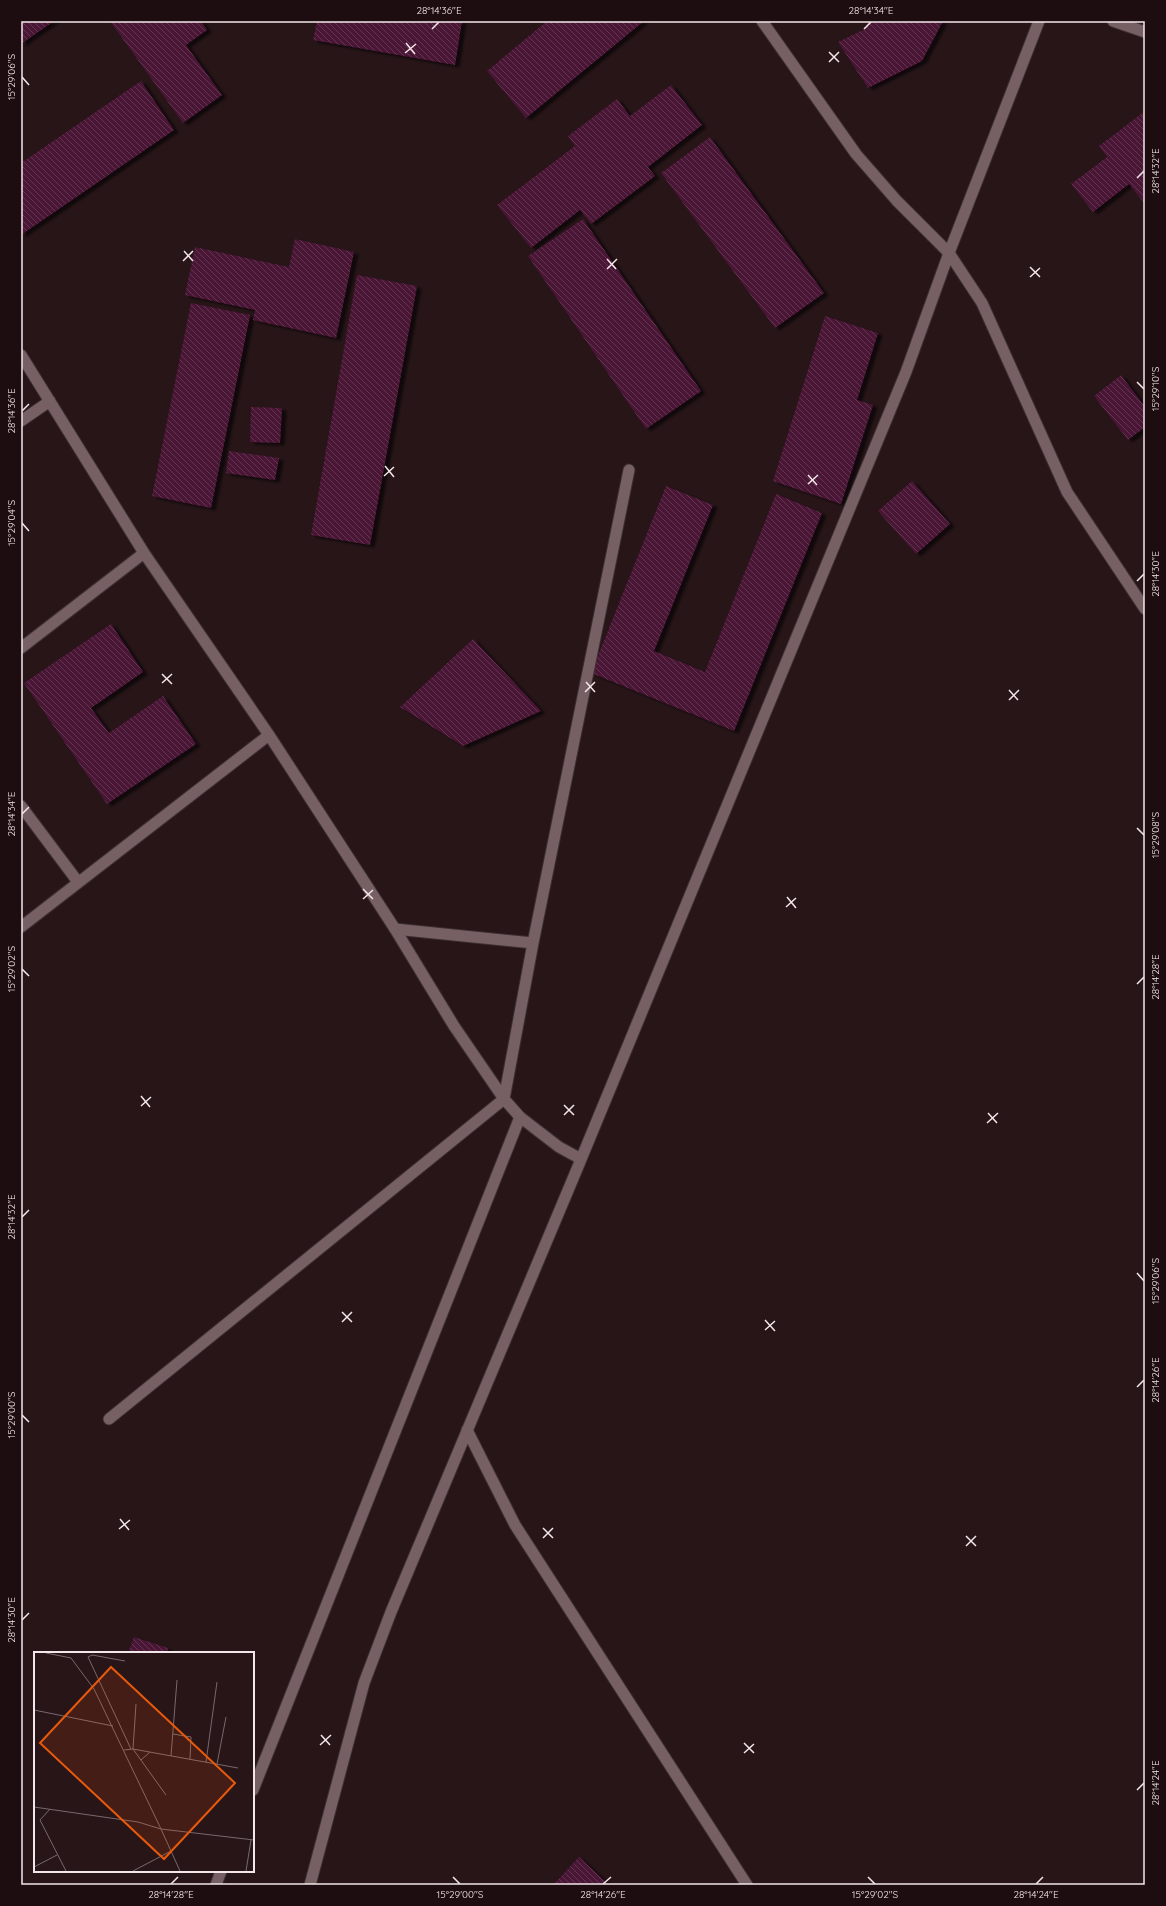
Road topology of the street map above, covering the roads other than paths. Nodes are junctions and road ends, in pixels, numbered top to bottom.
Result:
1 (762, 21) edge
2 (1038, 21) edge
3 (1113, 21) edge
4 (1145, 32) edge
5 (949, 252) junction
6 (21, 355) edge
7 (50, 401) junction
8 (21, 421) edge
9 (629, 470) dead end
10 (144, 553) junction
11 (1145, 608) edge
12 (21, 648) edge
13 (269, 735) junction
14 (21, 806) edge
15 (78, 882) junction
16 (21, 927) edge
17 (395, 929) junction
18 (533, 943) junction
19 (504, 1100) junction
20 (520, 1117) junction
21 (581, 1159) junction
22 (108, 1419) dead end
23 (467, 1430) junction
24 (254, 1787) edge
25 (222, 1872) edge
26 (216, 1885) edge
27 (310, 1885) edge
28 (747, 1885) edge

1 - 5 street
2 - 5 street
3 - 4 street
5 - 11 street
5 - 21 street
6 - 7 street
7 - 8 street
7 - 10 street
9 - 18 street
10 - 12 street
10 - 13 street
13 - 15 street
13 - 17 street
14 - 15 street
15 - 16 street
17 - 18 street
17 - 19 street
18 - 19 street
19 - 20 street
19 - 22 street
20 - 21 street
20 - 24 street
21 - 23 street
23 - 27 street
23 - 28 street
25 - 26 street

